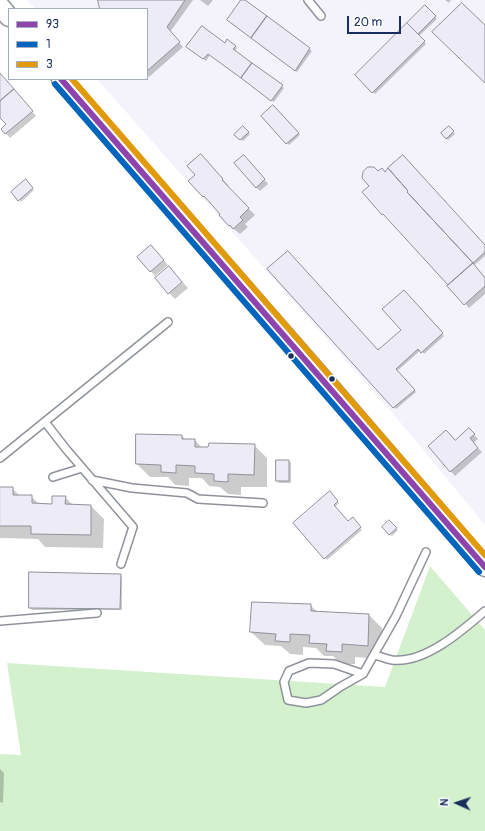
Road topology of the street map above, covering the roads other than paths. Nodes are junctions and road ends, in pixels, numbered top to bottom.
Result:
1 (308, 0) edge
2 (0, 6) edge
3 (8, 16) edge
4 (320, 16) dead end
5 (62, 80) edge
6 (168, 322) dead end
7 (45, 422) junction
8 (0, 458) edge
9 (82, 468) junction
10 (53, 477) dead end
11 (92, 480) junction
12 (263, 503) dead end
13 (426, 552) dead end
14 (481, 561) edge
15 (121, 564) dead end
16 (485, 611) edge
17 (97, 613) dead end
18 (0, 621) edge
19 (374, 655) junction
20 (363, 674) junction

1 - 4 lane
2 - 3 street
5 - 14 street
6 - 7 lane
7 - 8 lane
7 - 9 lane
9 - 10 lane
9 - 11 lane
11 - 12 lane
11 - 15 lane
13 - 19 lane
16 - 19 lane
17 - 18 lane
19 - 20 lane
20 - 20 lane

